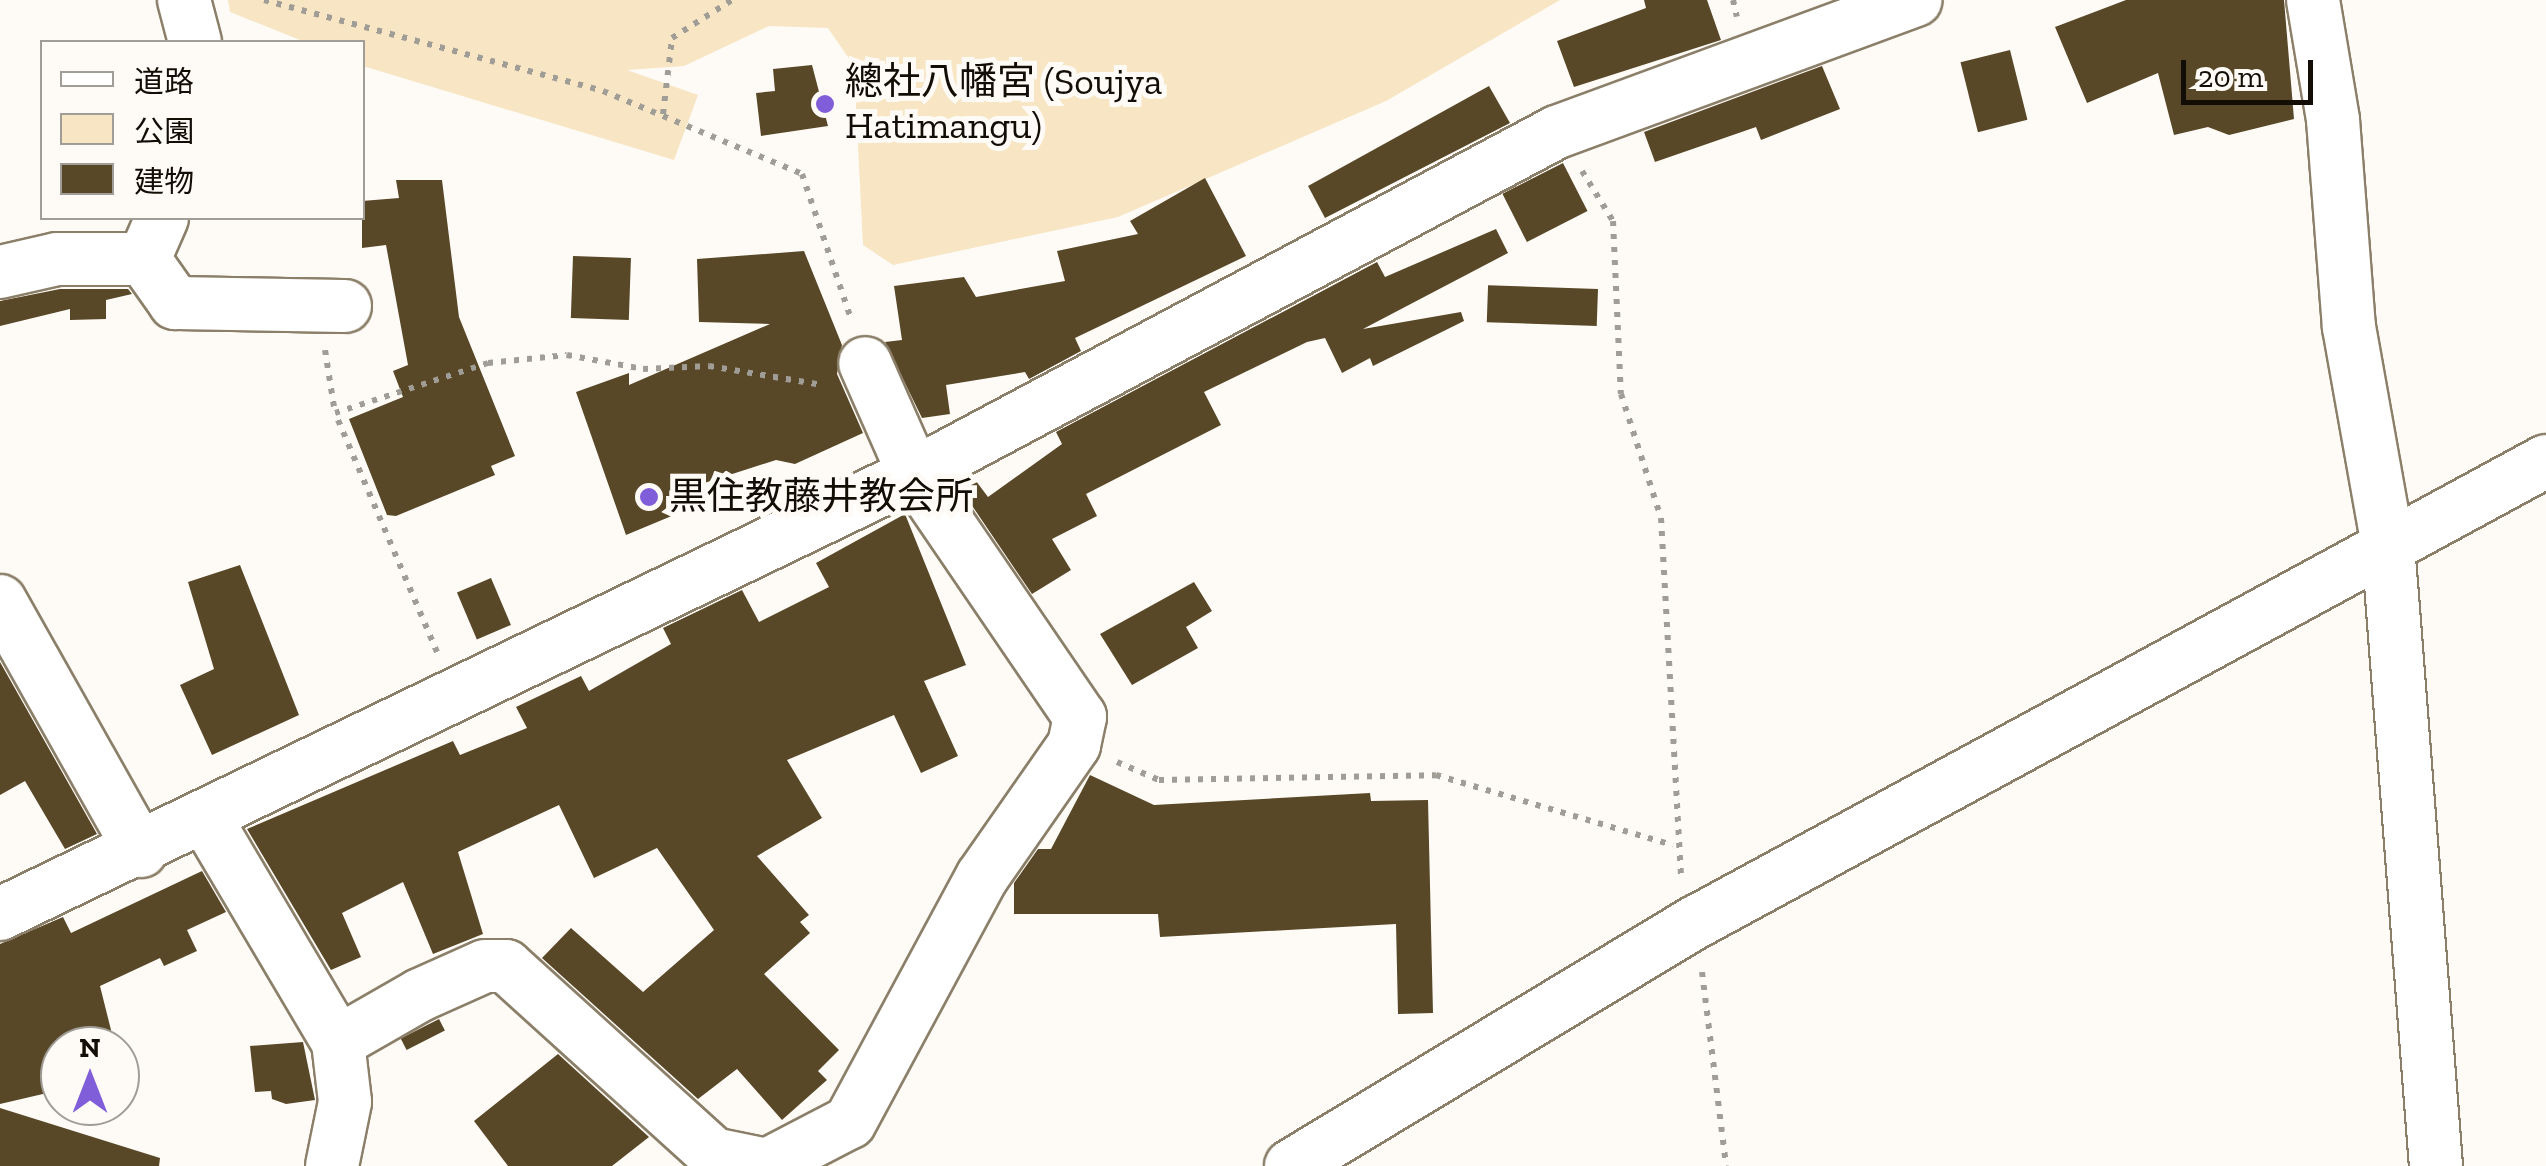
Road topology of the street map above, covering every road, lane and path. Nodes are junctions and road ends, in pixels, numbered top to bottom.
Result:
1 (184, 0) edge
2 (264, 0) edge
3 (732, 0) edge
4 (1915, 0) edge
5 (2312, 0) edge
6 (194, 40) edge
7 (663, 114) junction
8 (1557, 132) junction
9 (153, 238) edge
10 (0, 272) edge
11 (332, 306) joint
12 (869, 375) junction
13 (335, 413) junction
14 (2546, 461) edge
15 (914, 474) junction
16 (2388, 545) junction
17 (0, 601) edge
18 (458, 700) junction
19 (1074, 744) junction
20 (206, 819) junction
21 (1673, 845) junction
22 (141, 852) junction
23 (0, 914) edge
24 (1696, 922) junction
25 (338, 1042) junction
26 (767, 1165) edge
27 (332, 1166) edge
28 (1292, 1166) edge
29 (1726, 1166) edge
30 (2436, 1166) edge

1 - 6 street
2 - 7 path
3 - 7 path
4 - 8 street
5 - 16 street
7 - 12 path
8 - 15 street
8 - 21 path
9 - 10 street
9 - 11 street
11 - 13 path
12 - 13 path
12 - 15 street
13 - 18 path
14 - 16 street
15 - 18 street
15 - 19 street
16 - 24 street
16 - 30 street
17 - 22 street
18 - 20 street
19 - 21 path
19 - 26 street
20 - 22 street
20 - 25 street
21 - 24 path
22 - 23 street
24 - 28 street
24 - 29 path
25 - 26 street
25 - 27 street

